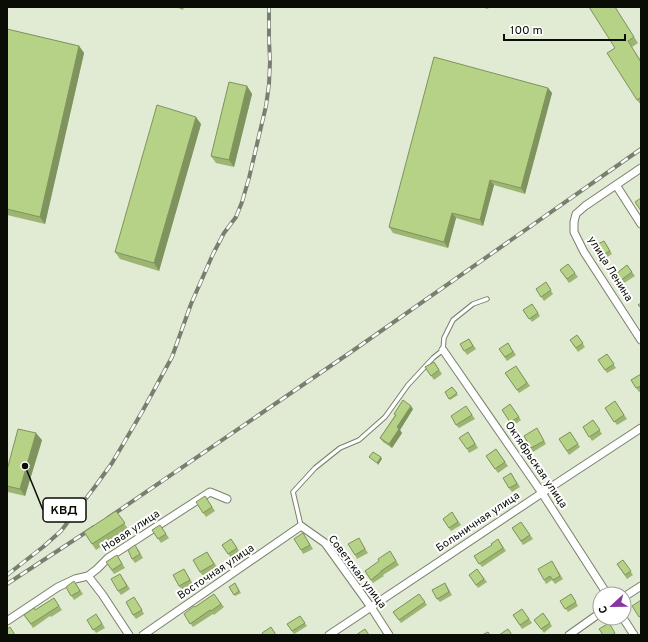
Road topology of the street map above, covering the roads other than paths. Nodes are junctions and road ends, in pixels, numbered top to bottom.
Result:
1 (641, 168) edge
2 (616, 185) junction
3 (641, 224) edge
4 (487, 299) dead end
5 (641, 340) edge
6 (443, 350) junction
7 (641, 428) edge
8 (542, 493) junction
9 (227, 499) dead end
10 (302, 526) junction
11 (88, 576) junction
12 (602, 586) edge
13 (641, 586) edge
14 (632, 592) edge
15 (371, 607) junction
16 (592, 619) edge
17 (7, 621) edge
18 (628, 626) edge
19 (129, 635) edge
20 (143, 635) edge
21 (328, 635) edge
22 (389, 635) edge
23 (569, 635) edge
24 (634, 635) edge

1 - 2 street, улица Ленина
2 - 3 street
2 - 5 street, улица Ленина
4 - 6 lane
6 - 8 street, Октябрьская улица
6 - 10 lane
7 - 8 street, Больничная улица
8 - 12 street, Октябрьская улица
8 - 15 street, Больничная улица
9 - 11 street, Новая улица
10 - 15 street, Советская улица
10 - 20 street, Восточная улица
11 - 17 street, Новая улица
11 - 19 street
13 - 14 street
15 - 21 street, Больничная улица
15 - 22 street, Советская улица
16 - 23 street
18 - 24 street

